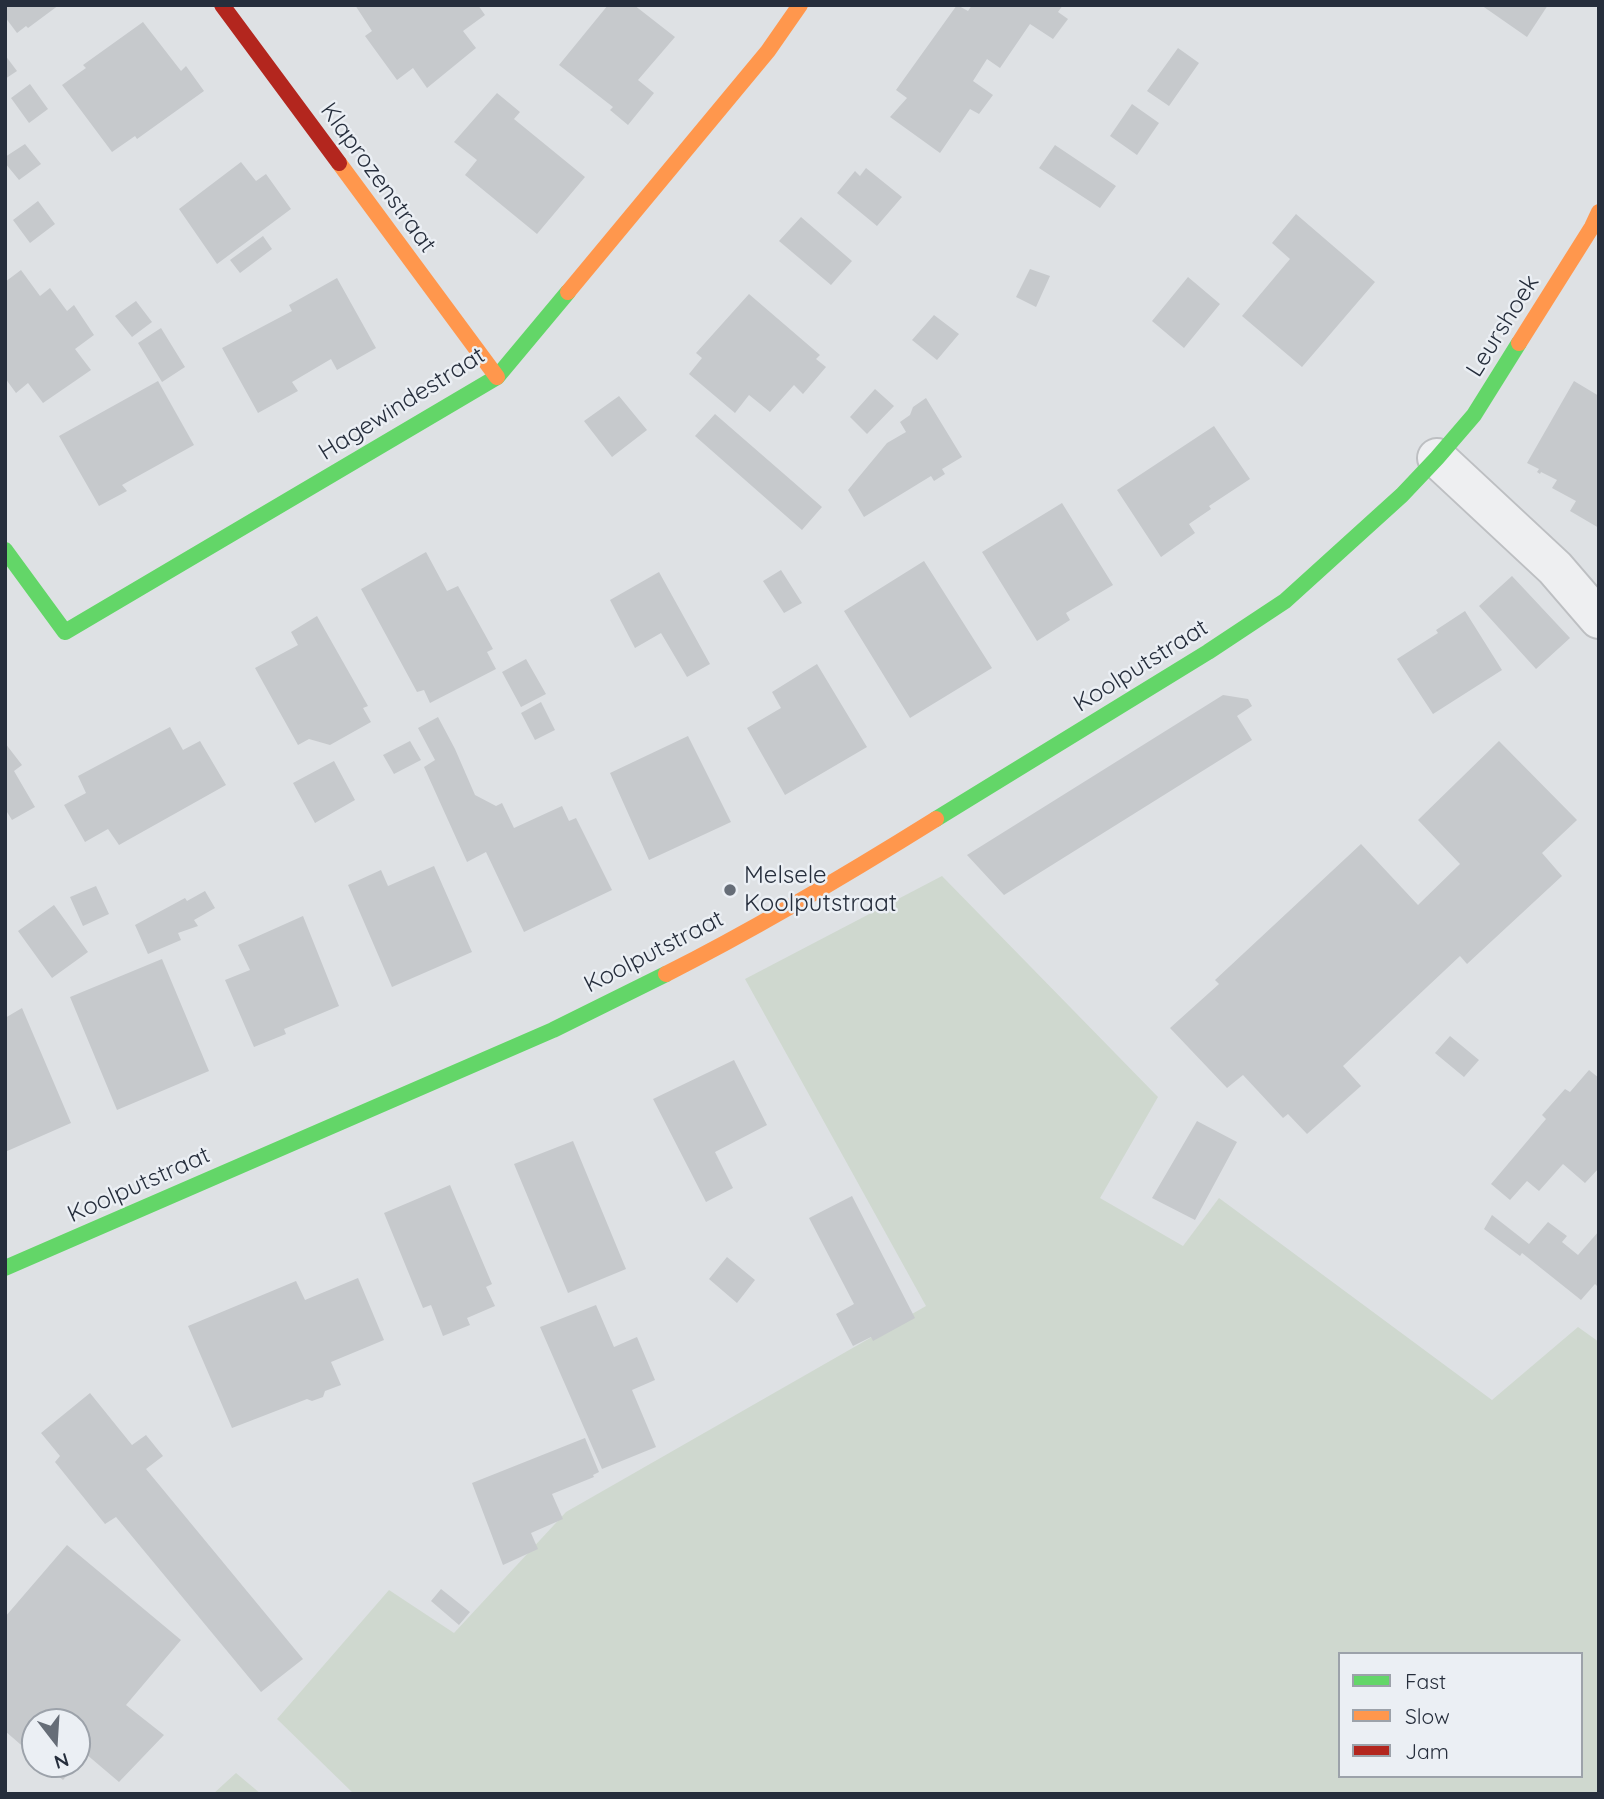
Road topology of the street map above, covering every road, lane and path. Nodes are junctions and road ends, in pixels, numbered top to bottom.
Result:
1 (222, 5) edge
2 (800, 5) edge
3 (1599, 212) edge
4 (497, 377) junction
5 (1437, 458) junction
6 (5, 550) edge
7 (1599, 619) edge
8 (5, 1268) edge

1 - 4 street, Klaprozenstraat
2 - 4 street, Hagewindestraat
3 - 5 street, Leurshoek
4 - 6 street, Hagewindestraat
5 - 7 street
5 - 8 street, Koolputstraat

